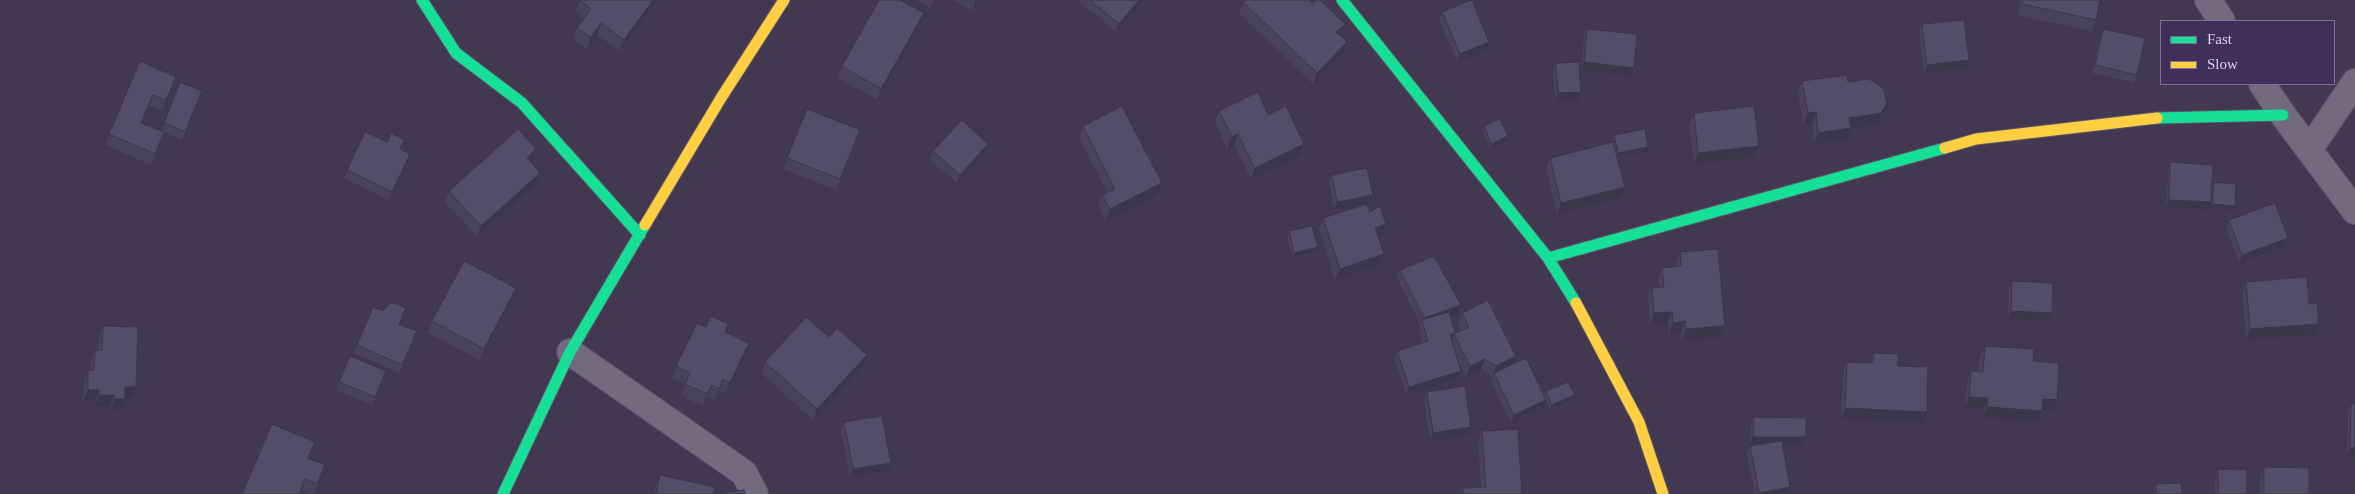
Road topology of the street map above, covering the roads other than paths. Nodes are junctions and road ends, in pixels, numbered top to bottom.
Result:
1 (422, 0) edge
2 (784, 0) edge
3 (1342, 0) edge
4 (2208, 0) edge
5 (2221, 20) edge
6 (2355, 82) edge
7 (2263, 85) edge
8 (2283, 115) junction
9 (2310, 150) junction
10 (2355, 211) edge
11 (640, 235) junction
12 (1548, 258) junction
13 (570, 352) junction
14 (503, 494) edge
15 (755, 494) edge
16 (1663, 494) edge

1 - 11 street
2 - 11 street
3 - 12 street
4 - 5 street
6 - 9 street
7 - 8 street
8 - 9 street
8 - 12 street
9 - 10 street
11 - 13 street
12 - 16 street
13 - 14 street
13 - 15 street

